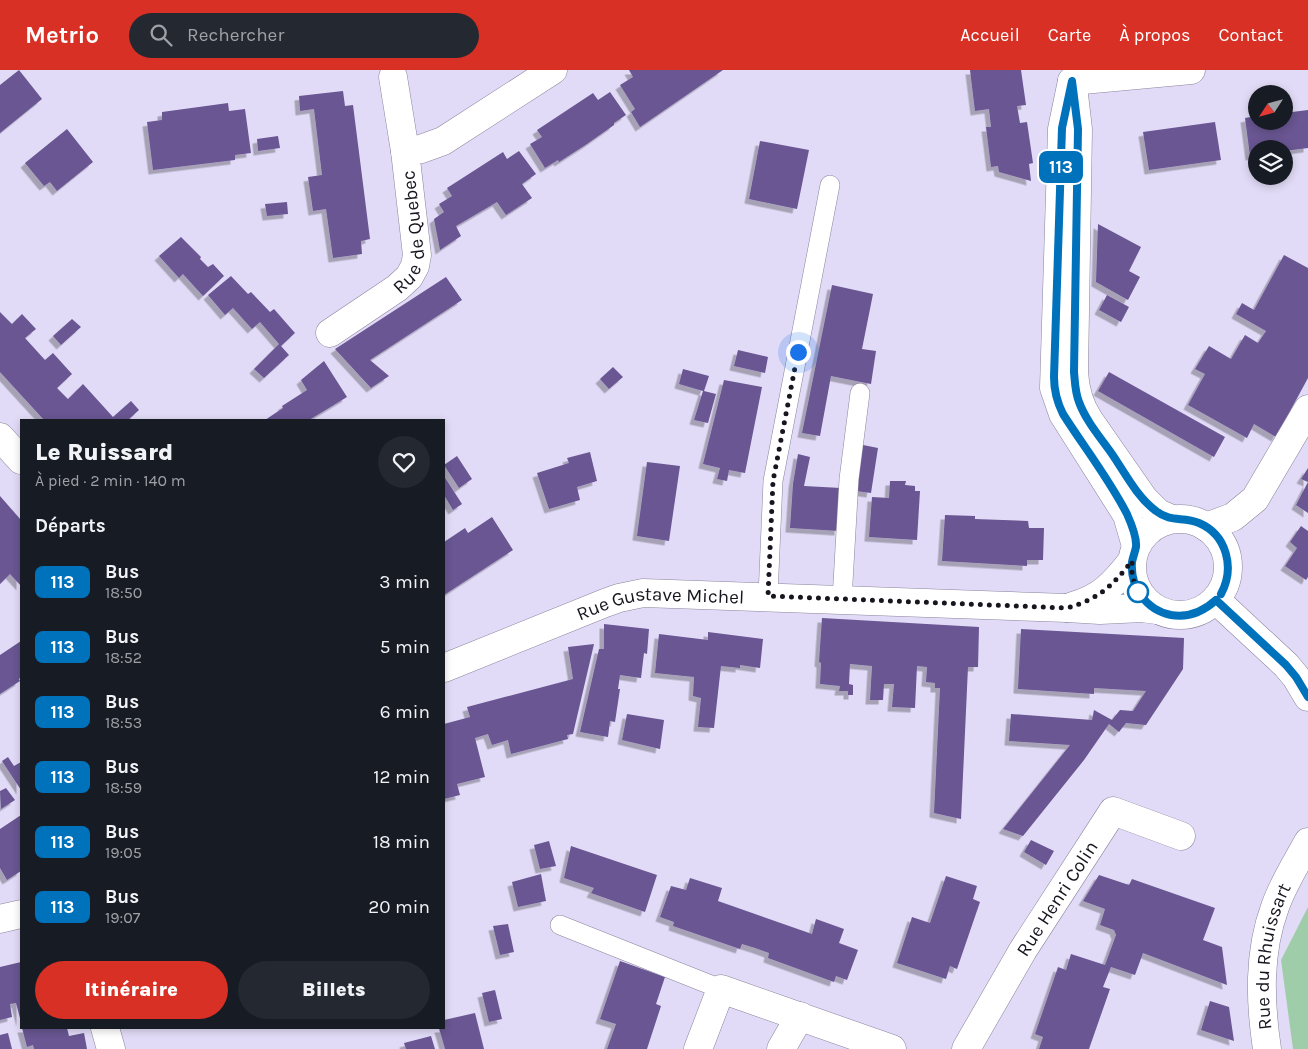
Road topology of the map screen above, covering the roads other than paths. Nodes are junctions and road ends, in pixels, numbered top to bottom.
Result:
1 (553, 70) edge
2 (1191, 70) edge
3 (1072, 75) edge
4 (393, 77) dead end
5 (405, 151) junction
6 (830, 185) dead end
7 (330, 333) dead end
8 (860, 393) dead end
9 (1308, 409) edge
10 (0, 437) edge
11 (20, 459) edge
12 (1172, 519) junction
13 (1206, 526) junction
14 (1134, 554) junction
15 (768, 596) junction
16 (842, 600) junction
17 (1216, 600) junction
18 (1067, 608) junction
19 (1156, 610) junction
20 (445, 668) edge
21 (1308, 697) edge
22 (1181, 836) dead end
23 (1308, 842) edge
24 (20, 914) edge
25 (0, 919) edge
26 (560, 925) dead end
27 (721, 989) junction
28 (800, 1016) junction
29 (105, 1029) edge
30 (111, 1049) edge
31 (698, 1049) edge
32 (781, 1049) edge
33 (892, 1049) edge
34 (966, 1049) edge
35 (1267, 1049) edge

1 - 5 street, Rue de Quebec
2 - 3 street
3 - 12 street
3 - 14 street
4 - 5 street, Rue de Quebec
5 - 7 street, Rue de Quebec
6 - 15 lane
8 - 16 lane
9 - 13 street
10 - 11 street
12 - 13 street
12 - 14 street
13 - 17 street
14 - 18 street, Rue Gustave Michel
14 - 19 street
15 - 16 street, Rue Gustave Michel
15 - 20 street, Rue Gustave Michel
16 - 18 street, Rue Gustave Michel
17 - 19 street
17 - 21 street
18 - 19 street, Rue Gustave Michel
22 - 34 street, Rue Henri Colin
23 - 35 street, Rue du Rhuissart
24 - 25 street
26 - 27 lane
27 - 28 street
27 - 31 street
28 - 32 street
28 - 33 street
29 - 30 street

